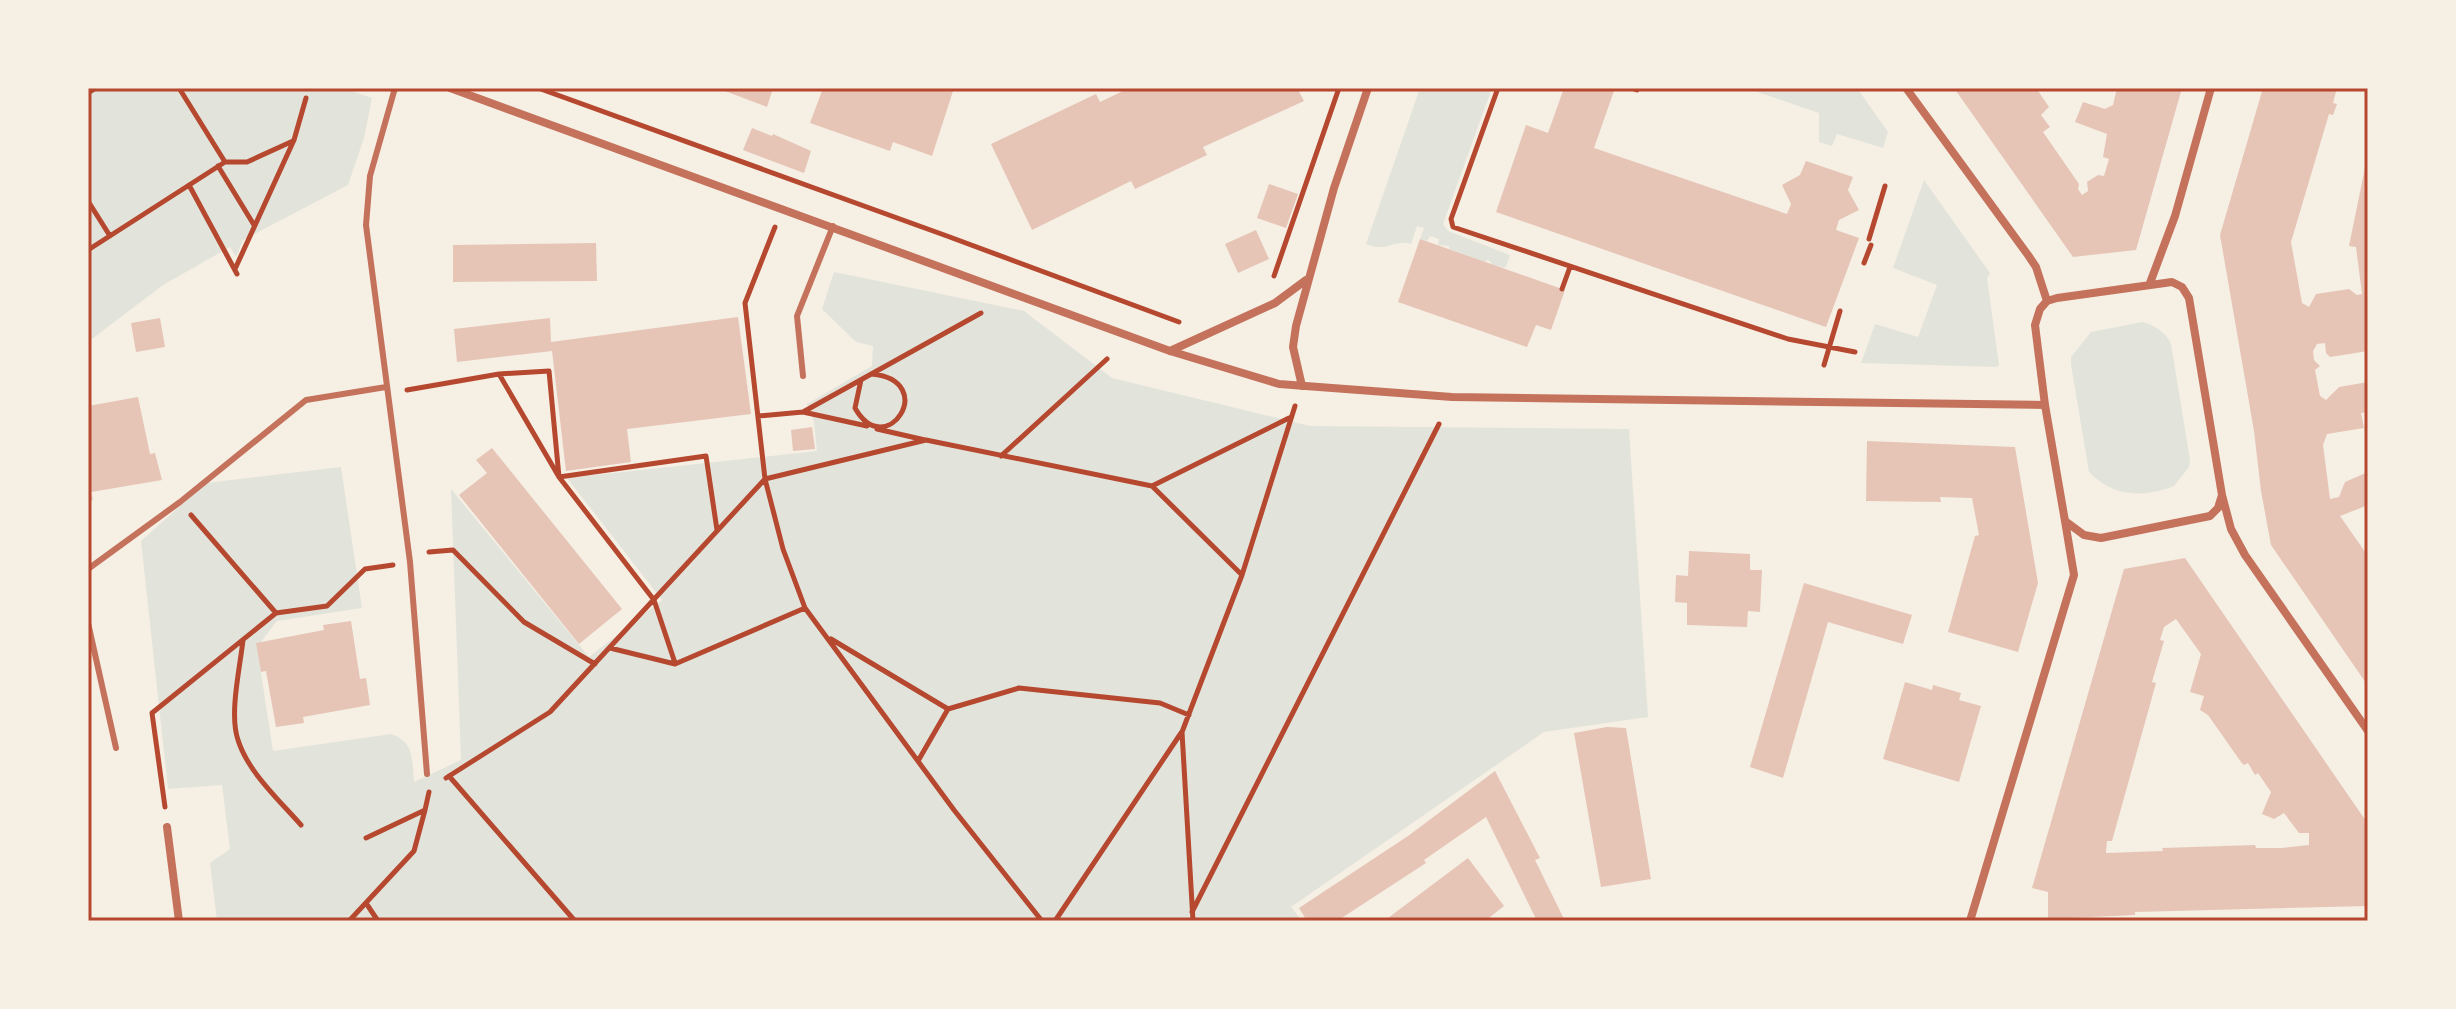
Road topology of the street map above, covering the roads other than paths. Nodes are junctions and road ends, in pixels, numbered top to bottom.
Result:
1 (395, 88) edge
2 (450, 88) edge
3 (1368, 88) edge
4 (1906, 88) edge
5 (2211, 88) edge
6 (833, 226) junction
7 (1307, 280) junction
8 (2150, 283) junction
9 (2047, 301) junction
10 (1170, 351) junction
11 (803, 376) dead end
12 (1302, 386) junction
13 (387, 390) junction
14 (2045, 405) junction
15 (2222, 495) junction
16 (2065, 521) junction
17 (88, 569) edge
18 (88, 623) edge
19 (2368, 731) edge
20 (116, 748) dead end
21 (427, 774) dead end
22 (167, 827) road end
23 (179, 921) edge
24 (1970, 921) edge

1 - 13 lane
2 - 6 street
3 - 7 street
4 - 9 street
5 - 8 street
6 - 10 street
6 - 11 lane
7 - 10 street
7 - 12 street
8 - 9 street
8 - 15 street
9 - 14 street
10 - 12 street
12 - 14 street
13 - 17 lane
13 - 21 lane
14 - 16 street
15 - 16 street
15 - 19 street
16 - 24 street
18 - 20 lane
22 - 23 street

